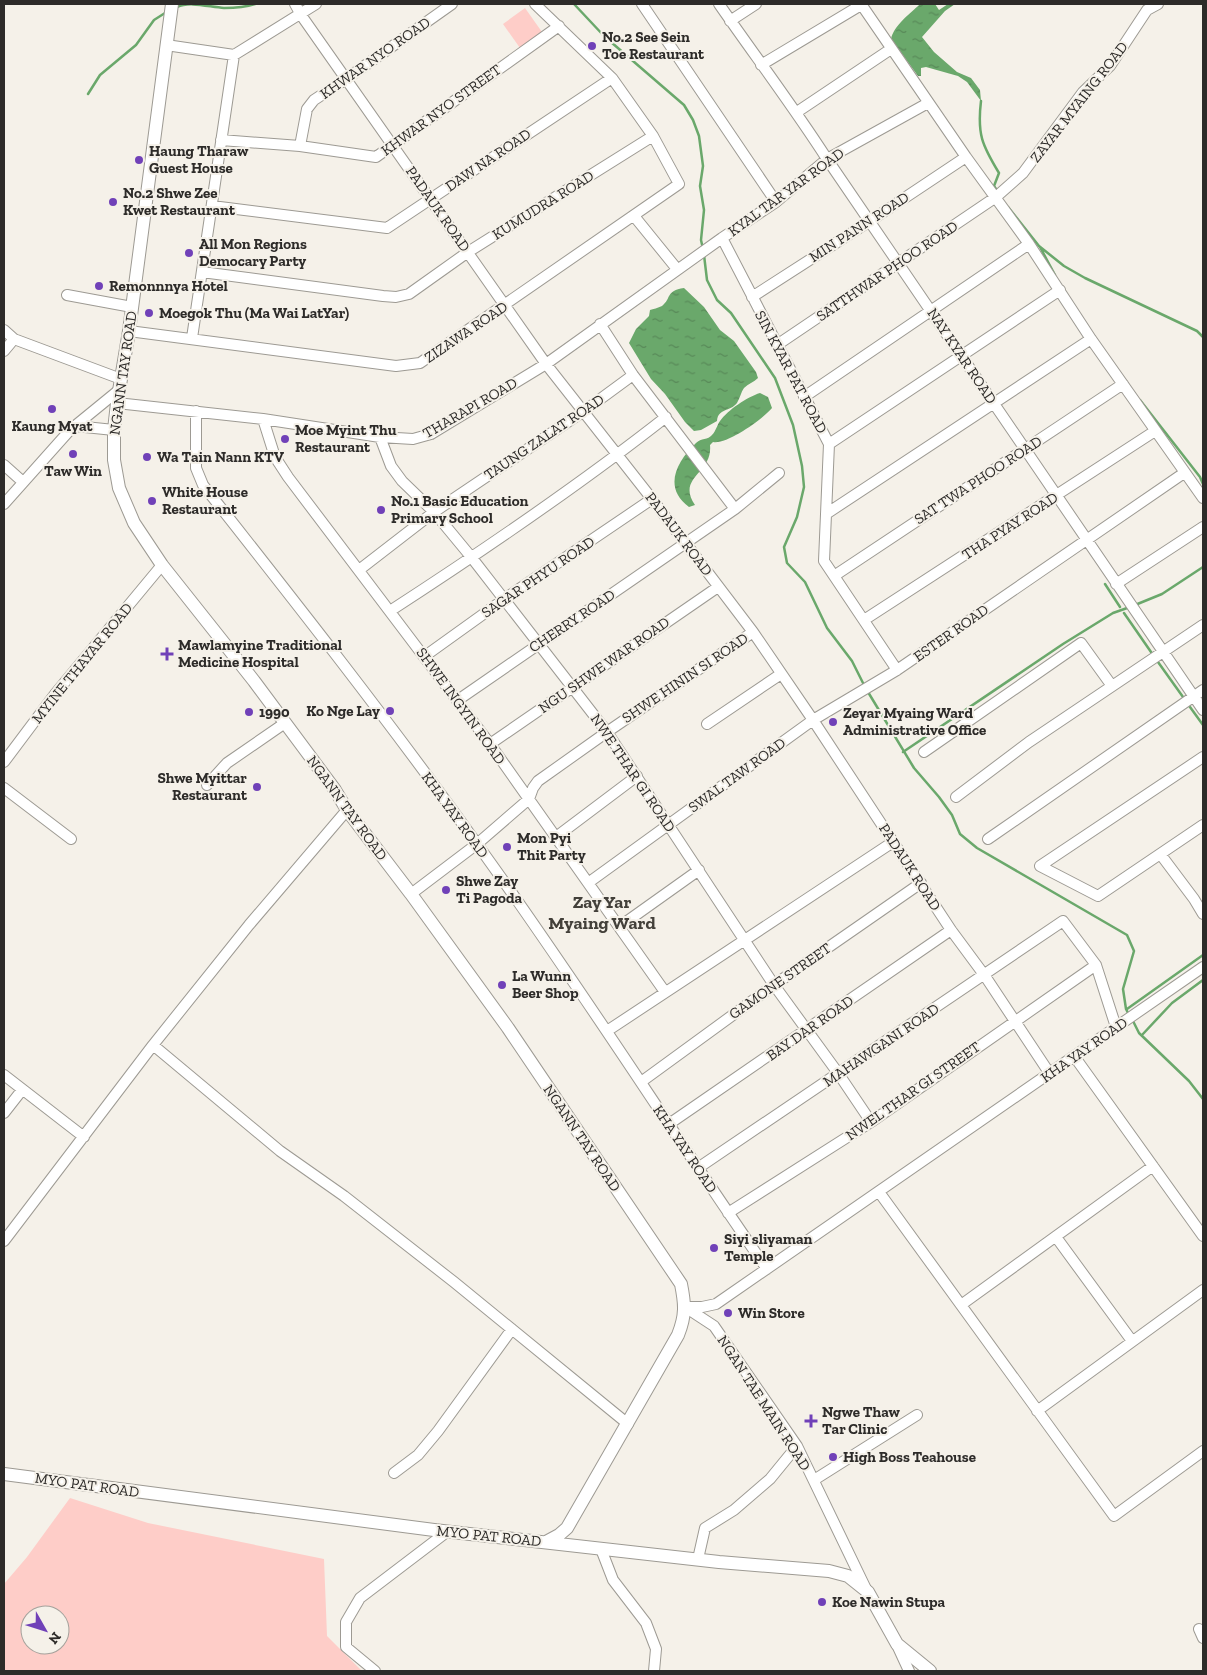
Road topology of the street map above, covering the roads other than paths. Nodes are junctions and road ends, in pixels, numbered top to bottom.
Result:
1 (172, 4) edge
2 (295, 4) edge
3 (316, 4) edge
4 (452, 4) edge
5 (535, 4) edge
6 (642, 4) edge
7 (719, 4) edge
8 (756, 4) edge
9 (861, 4) edge
10 (1158, 4) edge
11 (301, 15) junction
12 (730, 20) junction
13 (559, 26) junction
14 (166, 45) junction
15 (890, 49) junction
16 (234, 55) junction
17 (761, 65) junction
18 (612, 78) junction
19 (346, 79) junction
20 (928, 103) junction
21 (797, 112) junction
22 (653, 136) junction
23 (222, 140) junction
24 (392, 145) junction
25 (300, 146) junction
26 (966, 157) junction
27 (827, 159) junction
28 (996, 197) junction
29 (430, 198) junction
30 (776, 202) junction
31 (212, 206) junction
32 (634, 216) junction
33 (870, 221) junction
34 (722, 238) junction
35 (1029, 244) junction
36 (468, 252) junction
37 (899, 263) junction
38 (677, 270) junction
39 (202, 272) junction
40 (1060, 290) junction
41 (67, 295) dead end
42 (752, 297) junction
43 (506, 304) junction
44 (132, 307) junction
45 (931, 310) junction
46 (600, 324) junction
47 (4, 330) edge
48 (129, 331) junction
49 (192, 338) junction
50 (14, 339) junction
51 (1091, 339) junction
52 (777, 345) junction
53 (4, 351) edge
54 (962, 355) junction
55 (546, 364) junction
56 (633, 375) junction
57 (1123, 384) junction
58 (119, 391) junction
59 (804, 397) junction
60 (994, 403) junction
61 (196, 411) junction
62 (584, 411) junction
63 (666, 417) junction
64 (263, 419) junction
65 (74, 426) junction
66 (114, 430) junction
67 (1155, 430) junction
68 (380, 437) junction
69 (829, 444) junction
70 (1025, 449) junction
71 (617, 456) junction
72 (4, 466) edge
73 (779, 473) dead end
74 (1184, 473) junction
75 (23, 482) junction
76 (1056, 496) junction
77 (1203, 498) edge
78 (652, 499) junction
79 (4, 504) edge
80 (734, 509) junction
81 (434, 512) junction
82 (826, 514) junction
83 (1203, 526) edge
84 (1086, 540) junction
85 (686, 543) junction
86 (472, 558) junction
87 (162, 565) junction
88 (359, 570) junction
89 (834, 576) junction
90 (1116, 584) junction
91 (718, 587) junction
92 (503, 600) junction
93 (390, 611) junction
94 (864, 620) junction
95 (1203, 625) edge
96 (753, 632) junction
97 (537, 643) junction
98 (1163, 652) junction
99 (425, 656) junction
100 (898, 670) junction
101 (781, 674) junction
102 (1112, 686) junction
103 (572, 687) junction
104 (1199, 693) edge
105 (458, 700) junction
106 (1203, 710) edge
107 (813, 720) junction
108 (285, 723) junction
109 (707, 724) dead end
110 (607, 732) junction
111 (490, 744) junction
112 (924, 752) dead end
113 (1203, 757) edge
114 (4, 762) edge
115 (637, 776) junction
116 (207, 785) dead end
117 (4, 788) edge
118 (956, 796) dead end
119 (530, 799) junction
120 (347, 810) junction
121 (668, 824) junction
122 (1203, 825) edge
123 (556, 837) junction
124 (70, 839) dead end
125 (988, 839) dead end
126 (893, 842) junction
127 (477, 844) junction
128 (1161, 854) junction
129 (699, 870) junction
130 (588, 883) junction
131 (921, 883) junction
132 (1203, 892) edge
133 (411, 894) junction
134 (1194, 899) junction
135 (1203, 914) edge
136 (619, 927) junction
137 (951, 930) junction
138 (744, 939) junction
139 (1096, 965) junction
140 (1203, 968) edge
141 (985, 976) junction
142 (774, 985) junction
143 (665, 992) junction
144 (1015, 1021) junction
145 (1119, 1025) junction
146 (807, 1030) junction
147 (606, 1031) junction
148 (153, 1045) junction
149 (1074, 1056) junction
150 (838, 1073) junction
151 (1050, 1074) junction
152 (4, 1076) edge
153 (641, 1082) junction
154 (22, 1090) junction
155 (4, 1113) edge
156 (871, 1122) junction
157 (669, 1124) junction
158 (84, 1137) junction
159 (1153, 1166) junction
160 (698, 1168) junction
161 (880, 1192) junction
162 (728, 1213) junction
163 (1203, 1236) edge
164 (1056, 1237) junction
165 (4, 1241) edge
166 (767, 1269) junction
167 (1203, 1290) edge
168 (961, 1305) junction
169 (685, 1307) junction
170 (512, 1329) junction
171 (1132, 1341) junction
172 (1037, 1411) junction
173 (917, 1415) dead end
174 (628, 1424) junction
175 (797, 1446) junction
176 (1203, 1451) edge
177 (394, 1473) dead end
178 (4, 1474) edge
179 (814, 1480) junction
180 (448, 1532) junction
181 (546, 1542) junction
182 (601, 1549) junction
183 (698, 1559) junction
184 (868, 1592) junction
185 (897, 1644) junction
186 (375, 1671) edge
187 (654, 1671) edge
188 (908, 1671) edge
189 (930, 1671) edge

1 - 14 main road, NGANN TAY ROAD
2 - 11 street, PADAUK ROAD
3 - 11 street
4 - 19 street, KHWAR NYO ROAD
5 - 13 street
6 - 30 street
7 - 12 street, NAY KYAR ROAD
8 - 12 street
9 - 15 street
9 - 17 street
10 - 28 street, ZAYAR MYAING ROAD
11 - 16 street
11 - 19 street, PADAUK ROAD
12 - 17 street, NAY KYAR ROAD
13 - 18 street
13 - 24 street, KHWAR NYO STREET
14 - 16 street
14 - 44 main road, NGANN TAY ROAD
15 - 20 street
15 - 21 street
16 - 23 street
17 - 21 street, NAY KYAR ROAD
18 - 22 street
18 - 29 street, DAW NA ROAD
19 - 24 street, PADAUK ROAD
19 - 25 street, KHWAR NYO ROAD
20 - 26 street
20 - 27 street, KYAL TAR YAR ROAD
21 - 27 street, NAY KYAR ROAD
22 - 32 street, ZIZAWA ROAD
22 - 36 street, KUMUDRA ROAD
23 - 25 street, KHWAR NYO STREET
23 - 31 street
24 - 25 street, KHWAR NYO STREET
24 - 29 street, PADAUK ROAD
26 - 28 street
26 - 33 street, MIN PANN ROAD
27 - 30 street, KYAL TAR YAR ROAD
27 - 33 street, NAY KYAR ROAD
28 - 35 street
28 - 37 street, SATTHWAR PHOO ROAD
29 - 31 street, DAW NA ROAD
29 - 36 street, PADAUK ROAD
30 - 34 street, KYAL TAR YAR ROAD
31 - 39 street
32 - 38 street
32 - 43 street, ZIZAWA ROAD
33 - 37 street, NAY KYAR ROAD
33 - 42 street, MIN PANN ROAD
34 - 38 street, THARAPI ROAD
34 - 42 street, SIN KYAR PAT ROAD
35 - 40 street
35 - 45 street
36 - 39 street, KUMUDRA ROAD
36 - 43 street, PADAUK ROAD
37 - 45 street, NAY KYAR ROAD
37 - 52 street, SATTHWAR PHOO ROAD
38 - 46 street, THARAPI ROAD
39 - 49 street
40 - 51 street
40 - 54 street
41 - 44 street
42 - 52 street, SIN KYAR PAT ROAD
43 - 49 street, ZIZAWA ROAD
43 - 55 street, PADAUK ROAD
44 - 48 main road, NGANN TAY ROAD
45 - 54 street, NAY KYAR ROAD
45 - 59 street
46 - 55 street, THARAPI ROAD
46 - 56 street
47 - 50 street
48 - 49 street, ZIZAWA ROAD
48 - 58 main road, NGANN TAY ROAD
50 - 53 street
50 - 58 street, THARAPI ROAD
51 - 57 street
51 - 60 street
52 - 59 street, SIN KYAR PAT ROAD
54 - 60 street, NAY KYAR ROAD
54 - 69 street
55 - 62 street, PADAUK ROAD
55 - 68 street, THARAPI ROAD
56 - 62 street, TAUNG ZALAT ROAD
56 - 63 street
57 - 67 street
57 - 70 street, SAT TWA PHOO ROAD
58 - 61 street, THARAPI ROAD
58 - 65 street
58 - 66 main road, NGANN TAY ROAD
59 - 69 street, SIN KYAR PAT ROAD
60 - 70 street, NAY KYAR ROAD
60 - 82 street
61 - 64 street, THARAPI ROAD
61 - 127 street, KHA YAY ROAD
62 - 71 street, PADAUK ROAD
62 - 81 street, TAUNG ZALAT ROAD
63 - 71 street
63 - 80 street
64 - 68 street, THARAPI ROAD
64 - 88 street, SHWE INGYIN ROAD
65 - 66 street
65 - 75 street
66 - 87 main road, NGANN TAY ROAD
67 - 74 street
67 - 76 street, THA PYAY ROAD
68 - 81 street, NWE THAR GI ROAD
69 - 82 street, SIN KYAR PAT ROAD
70 - 76 street, NAY KYAR ROAD
70 - 89 street, SAT TWA PHOO ROAD
71 - 78 street, PADAUK ROAD
71 - 86 street
72 - 75 street
73 - 80 street, CHERRY ROAD
74 - 77 street
74 - 84 street, ESTER ROAD
75 - 79 street
76 - 84 street, NAY KYAR ROAD
76 - 94 street, THA PYAY ROAD
78 - 85 street, PADAUK ROAD
78 - 92 street, SAGAR PHYU ROAD
80 - 85 street, CHERRY ROAD
81 - 86 street, NWE THAR GI ROAD
81 - 88 street, TAUNG ZALAT ROAD
82 - 89 street, SIN KYAR PAT ROAD
83 - 90 street
84 - 90 street, NAY KYAR ROAD
84 - 100 street, ESTER ROAD
85 - 91 street, PADAUK ROAD
85 - 97 street, CHERRY ROAD
86 - 92 street, NWE THAR GI ROAD
86 - 93 street
87 - 108 main road, NGANN TAY ROAD
87 - 114 street, MYINE THAYAR ROAD
88 - 93 street, SHWE INGYIN ROAD
89 - 94 street, SIN KYAR PAT ROAD
90 - 98 street, NAY KYAR ROAD
91 - 96 street, PADAUK ROAD
91 - 103 street, NGU SHWE WAR ROAD
92 - 97 street, NWE THAR GI ROAD
92 - 99 street, SAGAR PHYU ROAD
93 - 99 street, SHWE INGYIN ROAD
94 - 100 street, SIN KYAR PAT ROAD
95 - 98 street
96 - 101 street, PADAUK ROAD
96 - 110 street, SHWE HININ SI ROAD
97 - 103 street, NWE THAR GI ROAD
97 - 105 street, CHERRY ROAD
98 - 102 street
98 - 104 street, NAY KYAR ROAD
99 - 105 street, SHWE INGYIN ROAD
100 - 107 street, ESTER ROAD
101 - 107 street, PADAUK ROAD
101 - 109 street
102 - 112 street
102 - 118 street
103 - 110 street, NWE THAR GI ROAD
103 - 111 street, NGU SHWE WAR ROAD
104 - 106 street, NAY KYAR ROAD
104 - 125 street
105 - 111 street, SHWE INGYIN ROAD
107 - 121 street, SWAL TAW ROAD
107 - 126 street, PADAUK ROAD
108 - 116 street
108 - 120 main road, NGANN TAY ROAD
110 - 115 street, NWE THAR GI ROAD
110 - 119 street, SHWE HININ SI ROAD
111 - 119 street, SHWE INGYIN ROAD
113 - 128 street
115 - 121 street, NWE THAR GI ROAD
115 - 123 street
117 - 124 street
119 - 123 street, SHWE INGYIN ROAD
119 - 127 street, SHWE HININ SI ROAD
120 - 133 main road, NGANN TAY ROAD
120 - 148 street
121 - 129 street, NWE THAR GI ROAD
121 - 130 street, SWAL TAW ROAD
122 - 128 street
123 - 130 street, SHWE INGYIN ROAD
126 - 131 street, PADAUK ROAD
126 - 138 street
127 - 133 street, SHWE HININ SI ROAD
127 - 147 street, KHA YAY ROAD
128 - 134 street
129 - 136 street
129 - 138 street, NWE THAR GI ROAD
130 - 136 street, SHWE INGYIN ROAD
131 - 137 street, PADAUK ROAD
131 - 142 street, GAMONE STREET
132 - 134 street
133 - 169 main road, NGANN TAY ROAD
134 - 135 street
136 - 143 street, SHWE INGYIN ROAD
137 - 141 street, PADAUK ROAD
137 - 146 street, BAY DAR ROAD
138 - 142 street, NWE THAR GI ROAD
138 - 143 street
139 - 141 street, MAHAWGANI ROAD
139 - 144 street, NWEL THAR GI STREET
139 - 145 street
140 - 145 street, KHA YAY ROAD
141 - 144 street, PADAUK ROAD
141 - 150 street, MAHAWGANI ROAD
142 - 146 street, NWE THAR GI ROAD
142 - 153 street, GAMONE STREET
143 - 147 street
144 - 151 street, PADAUK ROAD
144 - 156 street, NWEL THAR GI STREET
145 - 149 street, KHA YAY ROAD
146 - 150 street, NWE THAR GI ROAD
146 - 157 street, BAY DAR ROAD
147 - 153 street, KHA YAY ROAD
148 - 158 street
148 - 170 street
149 - 151 street, KHA YAY ROAD
149 - 159 street
150 - 156 street, NWE THAR GI ROAD
150 - 160 street, MAHAWGANI ROAD
151 - 161 street, KHA YAY ROAD
152 - 154 street
153 - 157 street, KHA YAY ROAD
154 - 155 street
154 - 158 street
156 - 162 street, NWEL THAR GI STREET
157 - 160 street, KHA YAY ROAD
158 - 165 street
159 - 163 street
159 - 164 street
160 - 162 street, KHA YAY ROAD
161 - 166 street, KHA YAY ROAD
161 - 168 street
162 - 166 street, KHA YAY ROAD
164 - 168 street
164 - 171 street
166 - 169 street, KHA YAY ROAD
167 - 171 street
168 - 172 street
169 - 174 main road, NGANN TAY ROAD
169 - 175 street, NGAN TAE MAIN ROAD
170 - 174 street
170 - 177 street
171 - 172 street
172 - 176 street
173 - 179 street
174 - 181 main road, NGANN TAY ROAD
175 - 179 street, NGAN TAE MAIN ROAD
175 - 183 street
178 - 180 main road, MYO PAT ROAD
179 - 184 street, NGAN TAE MAIN ROAD
180 - 181 main road, MYO PAT ROAD
180 - 186 street
181 - 182 main road, MYO PAT ROAD
182 - 183 main road, MYO PAT ROAD
182 - 187 street
183 - 184 main road, MYO PAT ROAD
184 - 185 main road, MYO PAT ROAD
185 - 188 street
185 - 189 main road, MYO PAT ROAD

